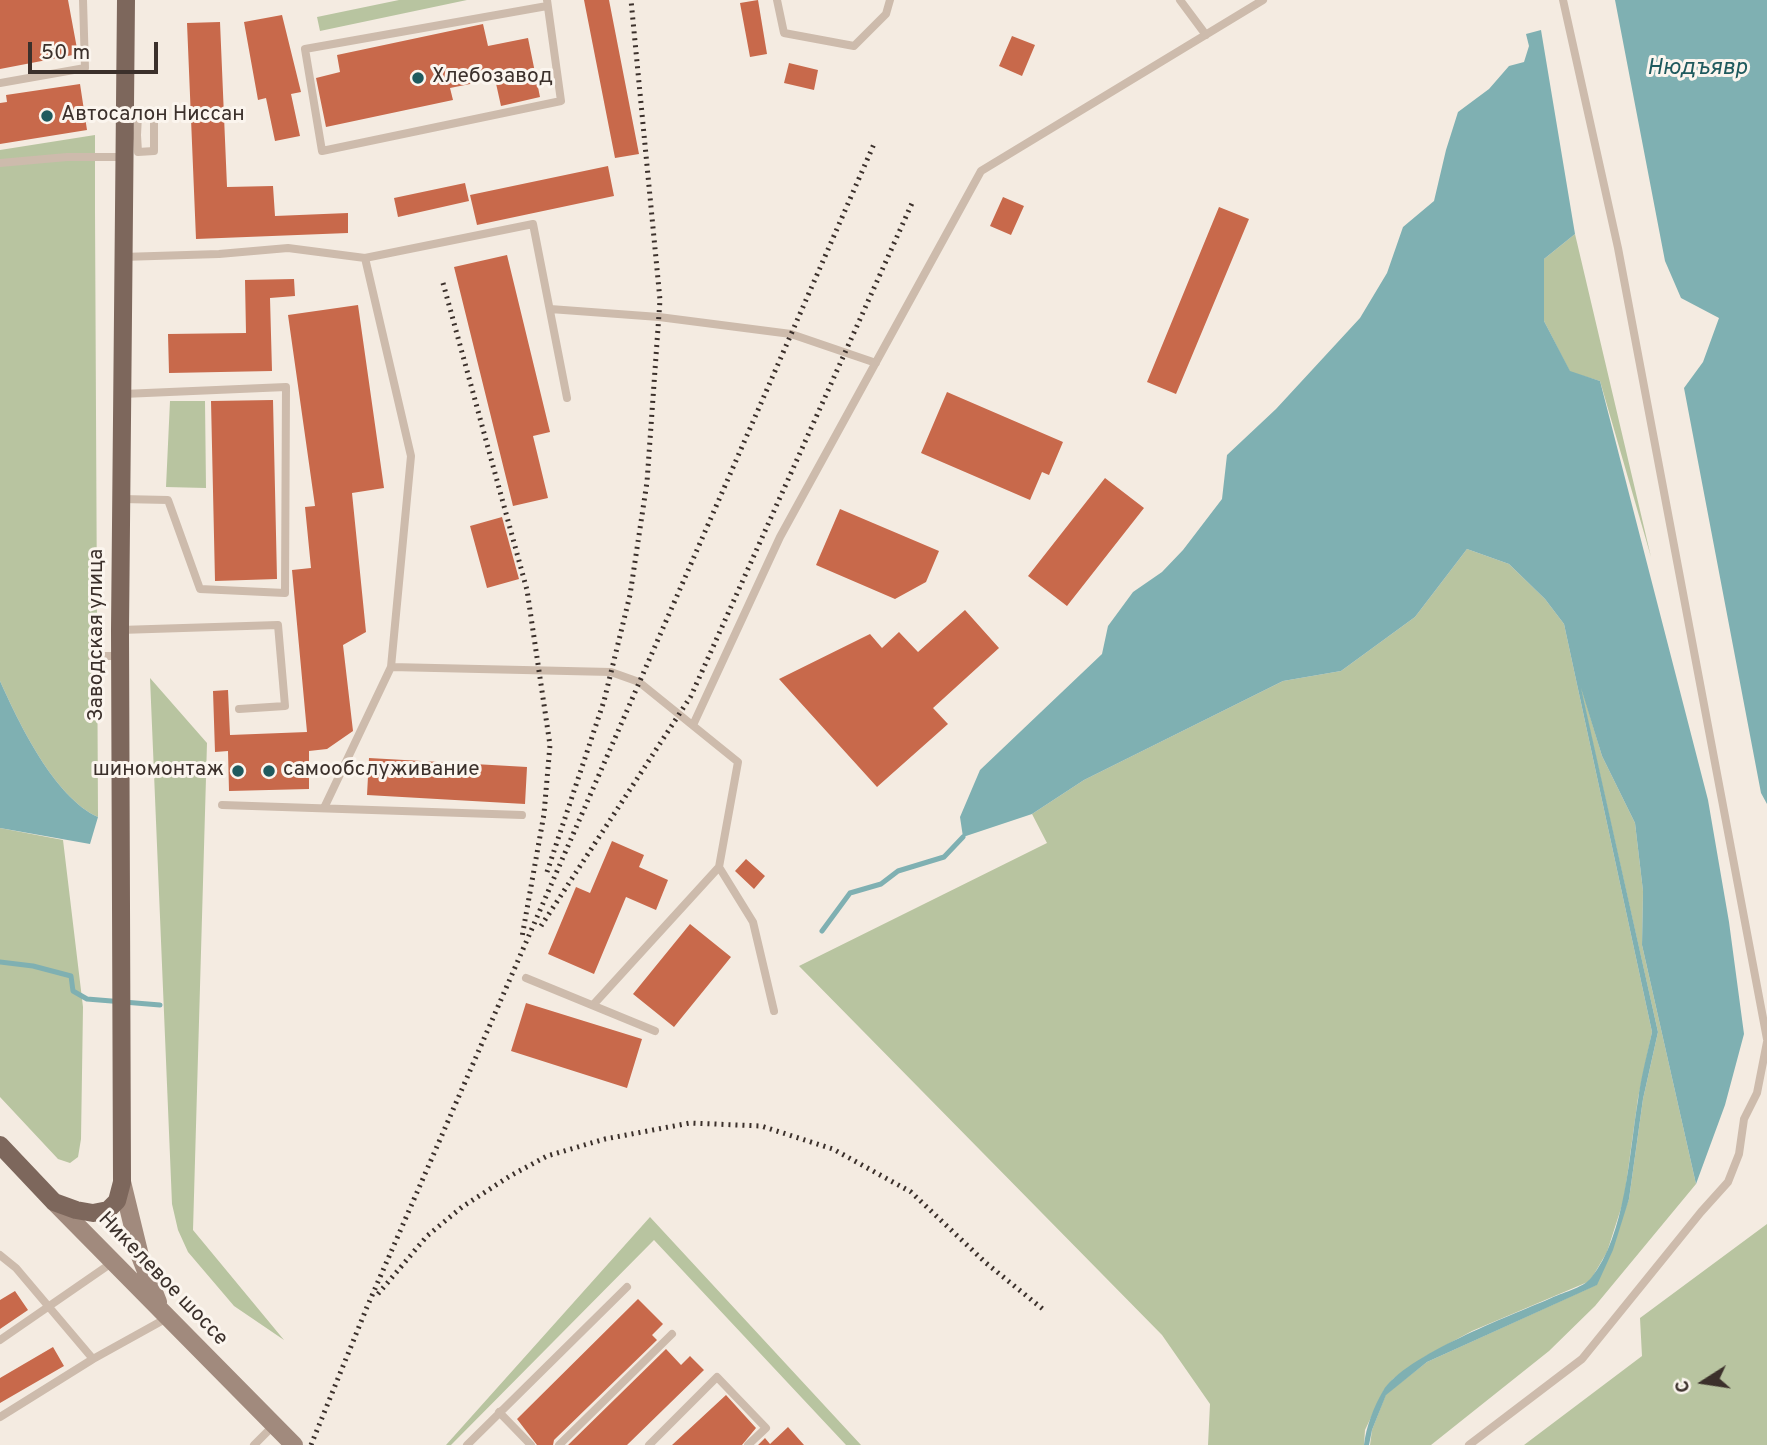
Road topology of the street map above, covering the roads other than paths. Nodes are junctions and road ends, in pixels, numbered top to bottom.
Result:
1 (83, 0) edge
2 (126, 0) edge
3 (778, 0) edge
4 (891, 0) edge
5 (1180, 0) edge
6 (1263, 0) edge
7 (1563, 0) edge
8 (547, 3) edge
9 (1206, 35) junction
10 (0, 83) edge
11 (131, 136) junction
12 (124, 157) junction
13 (0, 163) edge
14 (122, 257) junction
15 (365, 258) junction
16 (550, 309) junction
17 (876, 363) junction
18 (123, 394) junction
19 (567, 398) dead end
20 (121, 499) junction
21 (120, 630) junction
22 (92, 656) dead end
23 (121, 656) junction
24 (391, 667) junction
25 (239, 709) dead end
26 (693, 725) junction
27 (222, 805) dead end
28 (324, 808) junction
29 (522, 815) dead end
30 (719, 867) junction
31 (526, 978) dead end
32 (593, 1005) junction
33 (774, 1011) dead end
34 (656, 1031) dead end
35 (1767, 1040) edge
36 (0, 1145) edge
37 (122, 1182) junction
38 (54, 1202) junction
39 (0, 1255) edge
40 (113, 1262) junction
41 (626, 1287) dead end
42 (48, 1307) junction
43 (165, 1316) junction
44 (672, 1334) dead end
45 (0, 1340) edge
46 (93, 1359) junction
47 (499, 1412) junction
48 (0, 1417) edge
49 (273, 1426) junction
50 (254, 1445) edge
51 (293, 1445) edge
52 (467, 1445) edge
53 (531, 1445) edge
54 (559, 1445) edge
55 (649, 1445) edge
56 (748, 1445) edge
57 (1469, 1445) edge

1 - 10 lane
2 - 11 main road, Заводская улица
3 - 4 lane
5 - 9 lane
6 - 9 lane
7 - 35 lane
8 - 8 lane
9 - 17 lane
11 - 11 lane
11 - 12 main road, Заводская улица
12 - 13 lane
12 - 14 main road, Заводская улица
14 - 15 lane
14 - 18 main road, Заводская улица
15 - 16 lane
15 - 24 lane
16 - 17 lane
16 - 19 lane
17 - 26 lane
18 - 20 main road, Заводская улица
18 - 20 lane
20 - 21 main road, Заводская улица
21 - 23 main road, Заводская улица
21 - 25 lane
22 - 23 lane
23 - 37 main road, Заводская улица
24 - 26 lane
24 - 28 lane
26 - 30 lane
27 - 28 lane
28 - 29 lane
30 - 32 lane
30 - 33 lane
31 - 32 lane
32 - 34 lane
35 - 57 lane
36 - 38 main road, Никелевое шоссе
37 - 38 main road
37 - 43 main road
38 - 40 main road, Никелевое шоссе
39 - 42 lane
40 - 42 lane
40 - 43 main road, Никелевое шоссе
41 - 47 lane
42 - 45 lane
42 - 46 lane
43 - 46 lane
43 - 49 main road, Никелевое шоссе
44 - 54 lane
46 - 48 lane
47 - 52 lane
47 - 53 lane
49 - 50 lane
49 - 51 main road, Никелевое шоссе
55 - 56 lane

